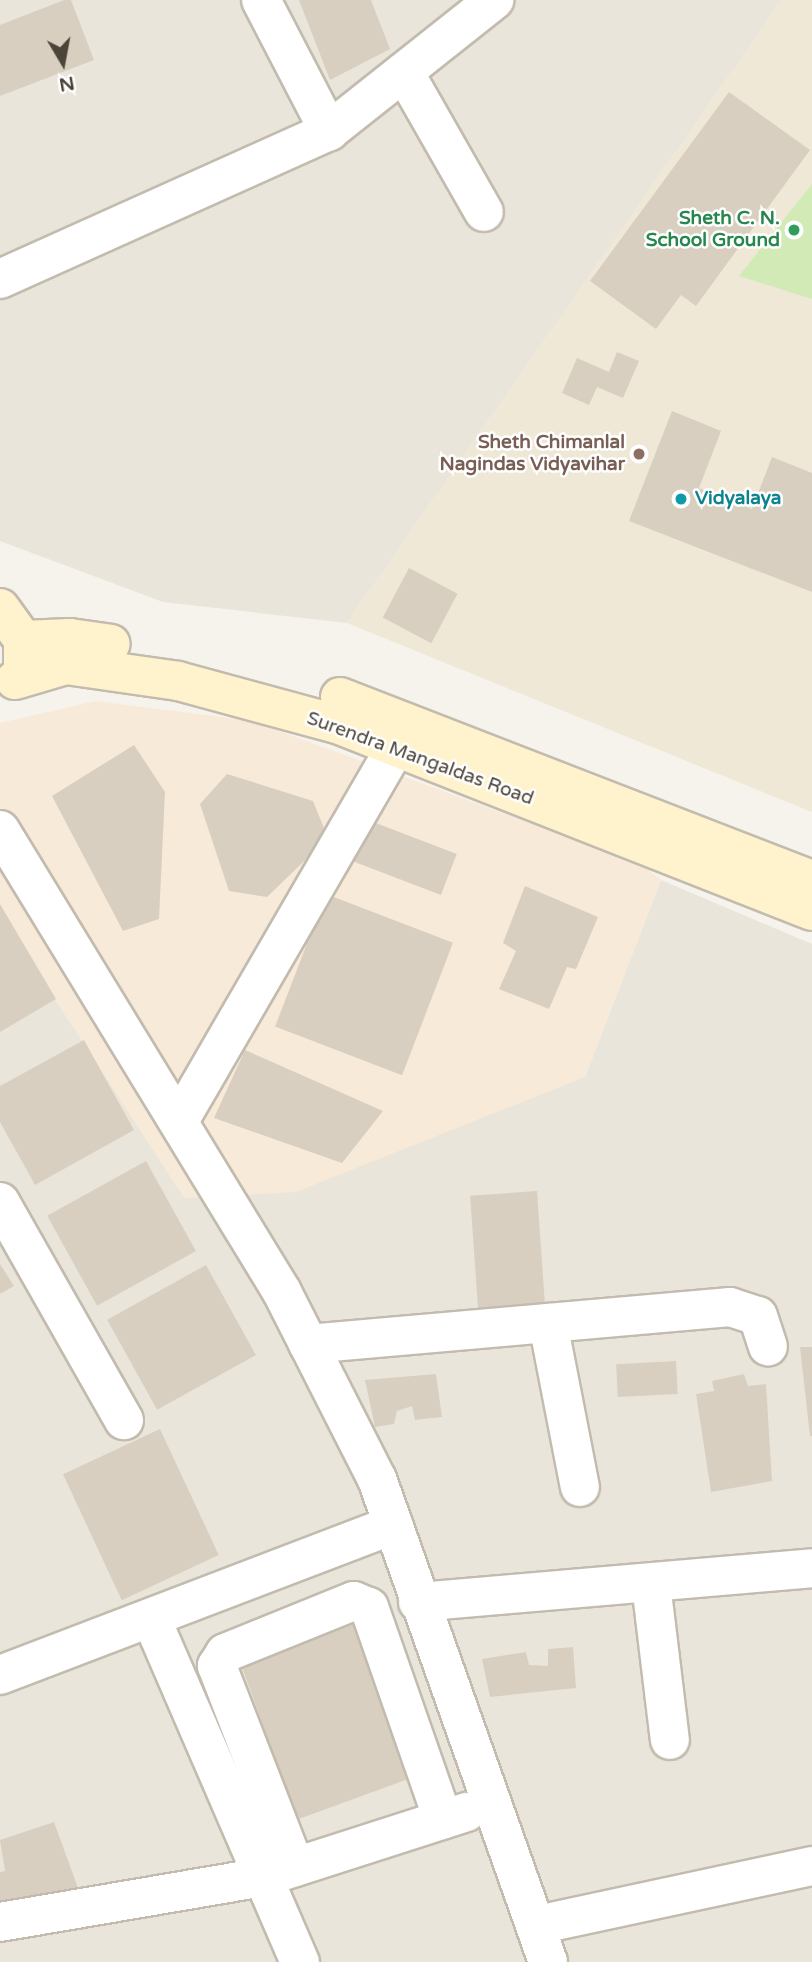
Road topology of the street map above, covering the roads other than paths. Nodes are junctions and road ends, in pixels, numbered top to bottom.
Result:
1 (261, 0) edge
2 (494, 0) edge
3 (404, 72) junction
4 (329, 131) junction
5 (484, 212) dead end
6 (0, 279) edge
7 (0, 608) edge
8 (23, 640) junction
9 (8, 688) edge
10 (396, 747) junction
11 (0, 830) edge
12 (812, 880) edge
13 (812, 911) edge
14 (179, 1121) junction
15 (0, 1202) edge
16 (548, 1323) junction
17 (308, 1343) junction
18 (768, 1346) dead end
19 (124, 1420) dead end
20 (580, 1487) dead end
21 (393, 1525) junction
22 (812, 1568) edge
23 (651, 1584) junction
24 (418, 1602) junction
25 (151, 1618) junction
26 (0, 1675) edge
27 (670, 1740) dead end
28 (490, 1805) junction
29 (443, 1820) junction
30 (812, 1866) edge
31 (280, 1872) junction
32 (0, 1922) edge
33 (537, 1925) junction
34 (300, 1962) edge
35 (548, 1962) edge

1 - 4 street
2 - 3 street
3 - 4 street
3 - 5 street
4 - 6 street
7 - 8 main road
8 - 9 main road
8 - 12 main road, Surendra Mangaldas Road
9 - 10 main road, Surendra Mangaldas Road
10 - 13 main road, Surendra Mangaldas Road
10 - 14 street
11 - 14 street
14 - 17 street
15 - 19 street
16 - 17 street
16 - 18 street
16 - 20 street
17 - 21 street
21 - 24 street
21 - 25 street
22 - 23 street
23 - 24 street
23 - 27 street
24 - 28 street
25 - 26 street
25 - 31 street
28 - 29 street
28 - 33 street
29 - 31 street
29 - 31 street
30 - 33 street
31 - 32 street
31 - 34 street
33 - 35 street

